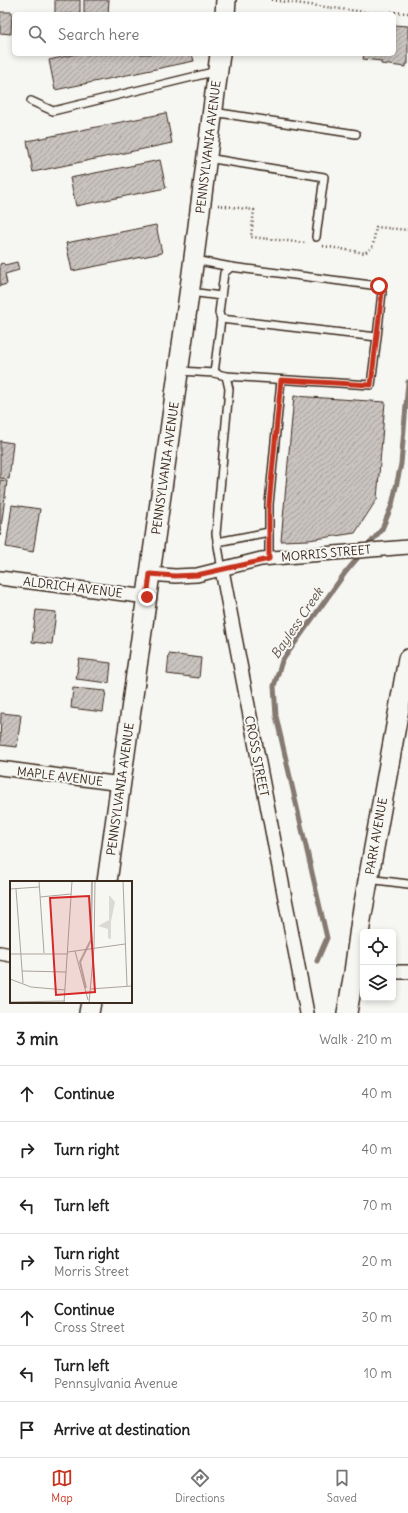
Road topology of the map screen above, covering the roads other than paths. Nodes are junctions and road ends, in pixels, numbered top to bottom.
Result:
1 (226, 0) edge
2 (225, 12) edge
3 (219, 62) edge
4 (31, 101) dead end
5 (212, 112) junction
6 (356, 134) dead end
7 (207, 158) junction
8 (316, 237) dead end
9 (194, 260) junction
10 (230, 267) junction
11 (190, 292) junction
12 (221, 296) junction
13 (220, 319) junction
14 (377, 337) junction
15 (179, 371) junction
16 (214, 373) junction
17 (226, 376) junction
18 (281, 380) junction
19 (269, 532) junction
20 (217, 542) junction
21 (408, 546) edge
22 (269, 559) junction
23 (222, 570) junction
24 (150, 574) junction
25 (0, 578) edge
26 (147, 597) junction
27 (408, 659) edge
28 (0, 768) edge
29 (120, 784) junction
30 (368, 879) junction
31 (107, 881) edge
32 (408, 884) edge
33 (0, 953) edge
34 (10, 955) edge
35 (359, 972) edge
36 (396, 972) edge
37 (408, 972) edge
38 (91, 1003) edge
39 (89, 1013) edge
40 (307, 1013) edge
41 (347, 1013) edge

1 - 2 street
3 - 4 lane
3 - 5 street, PENNSYLVANIA AVENUE
5 - 6 lane
5 - 7 street, PENNSYLVANIA AVENUE
7 - 8 lane
7 - 9 street, PENNSYLVANIA AVENUE
9 - 10 lane
9 - 11 street, PENNSYLVANIA AVENUE
10 - 12 lane
10 - 14 lane
11 - 12 lane
11 - 15 street, PENNSYLVANIA AVENUE
12 - 13 lane
13 - 14 lane
13 - 16 lane
14 - 18 lane
15 - 16 lane
15 - 24 street, PENNSYLVANIA AVENUE
16 - 17 lane
17 - 18 lane
17 - 20 lane
18 - 19 lane
19 - 20 lane
19 - 22 lane
20 - 23 lane
21 - 22 street, MORRIS STREET
22 - 23 street, MORRIS STREET
23 - 24 street
23 - 40 street, CROSS STREET
24 - 26 street, PENNSYLVANIA AVENUE
25 - 26 street, ALDRICH AVENUE
26 - 29 street, PENNSYLVANIA AVENUE
27 - 30 street, PARK AVENUE
28 - 29 street, MAPLE AVENUE
29 - 31 street, PENNSYLVANIA AVENUE
30 - 32 lane
30 - 35 street, PARK AVENUE
33 - 34 street
35 - 41 street, PARK AVENUE
36 - 37 street
38 - 39 street

